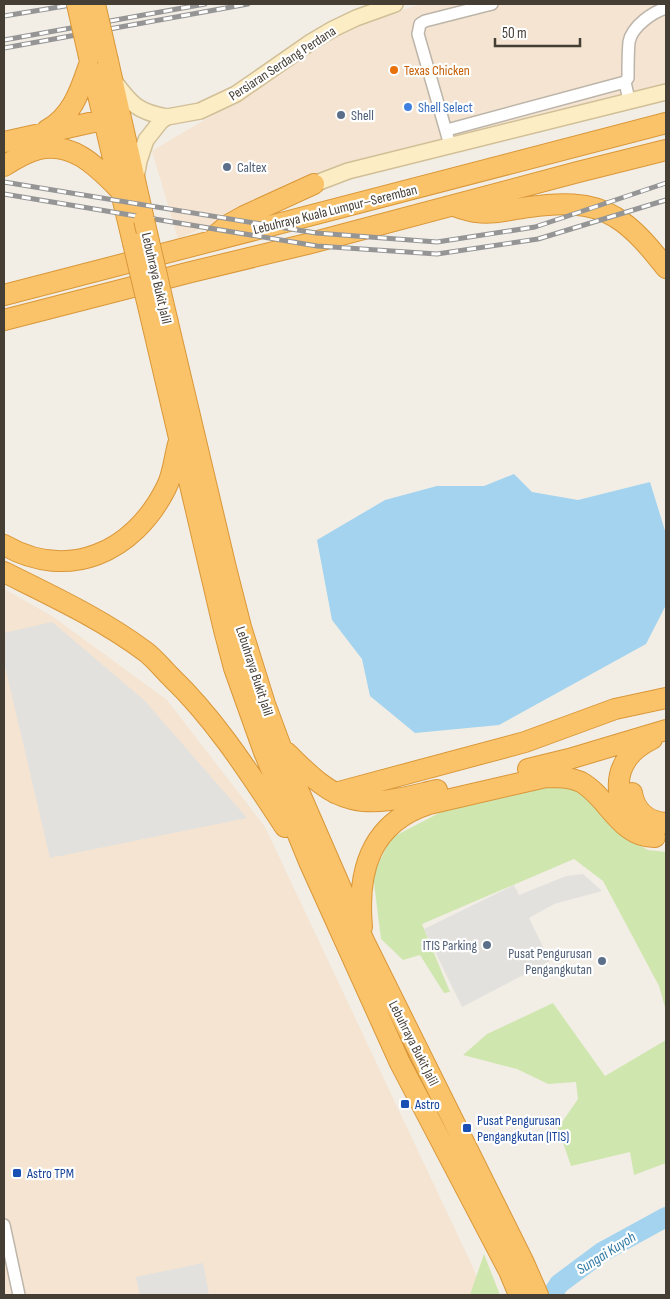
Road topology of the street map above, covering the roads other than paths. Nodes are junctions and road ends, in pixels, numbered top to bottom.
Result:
1 (77, 4) edge
2 (95, 4) edge
3 (396, 4) edge
4 (492, 4) edge
5 (666, 8) edge
6 (100, 64) junction
7 (625, 82) junction
8 (666, 92) edge
9 (629, 100) junction
10 (167, 117) junction
11 (112, 118) junction
12 (666, 124) edge
13 (43, 133) junction
14 (449, 138) junction
15 (4, 142) edge
16 (666, 150) edge
17 (4, 166) edge
18 (314, 184) joint
19 (128, 187) junction
20 (453, 206) junction
21 (210, 241) junction
22 (666, 268) edge
23 (4, 295) edge
24 (30, 314) junction
25 (4, 320) edge
26 (160, 325) junction
27 (4, 334) edge
28 (179, 440) junction
29 (4, 545) edge
30 (4, 572) edge
31 (666, 698) edge
32 (666, 730) edge
33 (666, 746) edge
34 (281, 747) junction
35 (335, 793) junction
36 (662, 833) edge
37 (310, 864) junction
38 (364, 941) junction
39 (4, 1226) edge
40 (516, 1267) junction
41 (19, 1295) edge
42 (519, 1295) edge
43 (538, 1295) edge

1 - 6 highway, Lebuhraya Bukit Jalil, bridge
2 - 6 highway, Lebuhraya Bukit Jalil, bridge
3 - 10 main road, Persiaran Serdang Perdana
4 - 14 street
5 - 7 street
6 - 10 main road, Persiaran Serdang Perdana
6 - 11 highway, Lebuhraya Bukit Jalil
6 - 11 highway, Lebuhraya Bukit Jalil
6 - 13 highway
7 - 9 street
7 - 14 street
8 - 9 main road
9 - 14 main road
10 - 19 main road
11 - 13 highway
11 - 19 highway, Lebuhraya Bukit Jalil
12 - 21 highway, Lebuhraya Kuala Lumpur–Seremban
13 - 15 highway
14 - 18 main road
16 - 20 highway, Lebuhraya Kuala Lumpur–Seremban
17 - 19 highway
18 - 21 highway
19 - 26 highway, Lebuhraya Bukit Jalil, bridge
20 - 22 highway
20 - 24 highway, Lebuhraya Kuala Lumpur–Seremban
21 - 23 highway, Lebuhraya Kuala Lumpur–Seremban
24 - 25 highway, Lebuhraya Kuala Lumpur–Seremban
24 - 27 highway
26 - 28 highway, Lebuhraya Bukit Jalil
26 - 34 highway, Lebuhraya Bukit Jalil
28 - 29 highway
28 - 37 highway, Lebuhraya Bukit Jalil
30 - 37 highway
31 - 35 highway
32 - 35 highway
32 - 36 highway
33 - 36 highway
34 - 35 highway
34 - 38 highway, Lebuhraya Bukit Jalil
36 - 38 highway
37 - 40 highway, Lebuhraya Bukit Jalil
38 - 40 highway, Lebuhraya Bukit Jalil
39 - 41 street
40 - 42 highway, Lebuhraya Bukit Jalil
40 - 43 highway, Lebuhraya Bukit Jalil

